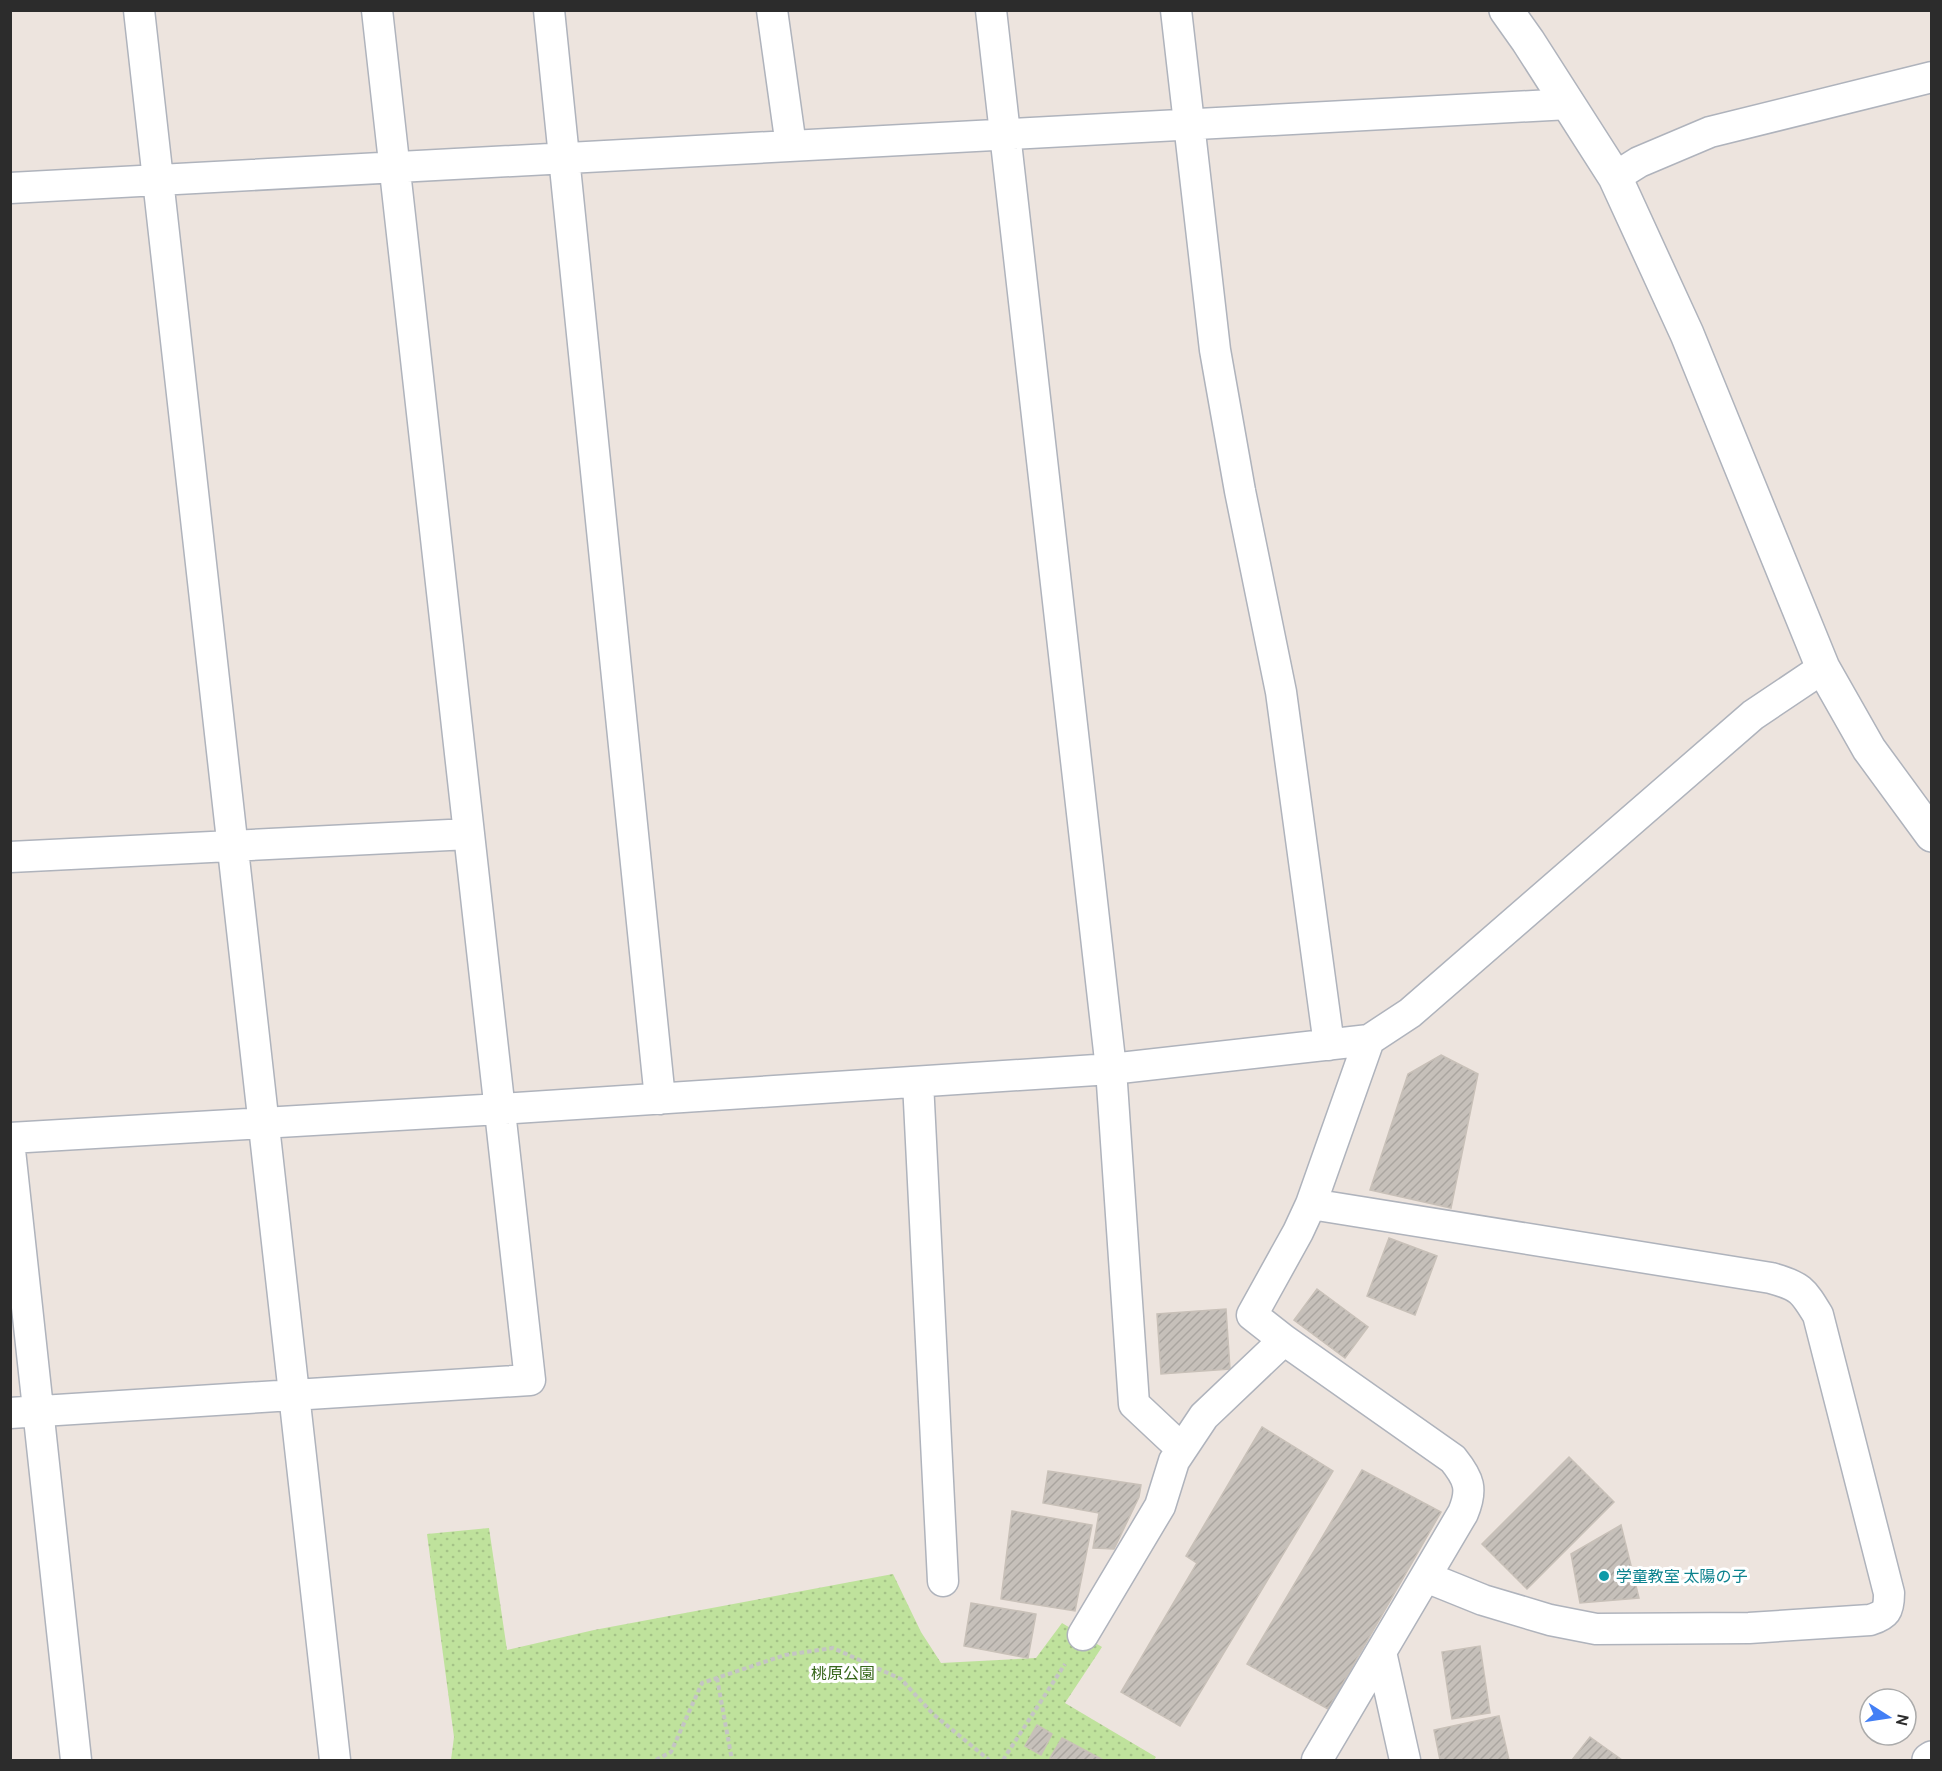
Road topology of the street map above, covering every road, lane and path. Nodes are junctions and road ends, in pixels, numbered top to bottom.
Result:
1 (139, 10) edge
2 (377, 10) edge
3 (549, 10) edge
4 (772, 10) edge
5 (991, 10) edge
6 (1176, 10) edge
7 (1506, 10) edge
8 (1932, 77) edge
9 (1569, 104) junction
10 (1188, 125) junction
11 (1005, 135) junction
12 (791, 146) junction
13 (565, 158) junction
14 (395, 167) junction
15 (1615, 177) junction
16 (158, 180) junction
17 (10, 188) edge
18 (1822, 668) junction
19 (469, 834) junction
20 (1932, 835) edge
21 (232, 846) junction
22 (10, 857) edge
23 (1369, 1040) junction
24 (1329, 1045) junction
25 (1111, 1069) junction
26 (918, 1082) junction
27 (660, 1099) junction
28 (500, 1109) junction
29 (264, 1123) junction
30 (10, 1138) edge
31 (10, 1150) edge
32 (1311, 1204) junction
33 (1284, 1341) junction
34 (294, 1394) junction
35 (24, 1412) edge
36 (1182, 1449) junction
37 (1426, 1576) junction
38 (943, 1581) dead end
39 (1083, 1635) joint
40 (1381, 1652) junction
41 (717, 1678) junction
42 (76, 1761) edge
43 (335, 1761) edge
44 (656, 1761) edge
45 (732, 1761) edge
46 (989, 1761) edge
47 (1003, 1761) edge
48 (1317, 1761) edge
49 (1405, 1761) edge

1 - 16 street
2 - 14 street
3 - 13 street
4 - 12 street
5 - 11 street
6 - 10 street
7 - 9 street
8 - 15 street
9 - 10 street
9 - 15 street
10 - 11 street
10 - 24 street
11 - 12 street
11 - 25 street
12 - 13 street
13 - 14 street
13 - 27 street
14 - 16 street
14 - 19 street
15 - 18 street
16 - 17 street
16 - 21 street
18 - 20 street
18 - 23 street
19 - 21 street
19 - 28 street
21 - 22 street
21 - 29 street
23 - 24 street
23 - 32 street
24 - 25 street
25 - 26 street
25 - 36 street
26 - 27 street
26 - 38 street
27 - 28 street
28 - 29 street
28 - 34 street
29 - 30 street
29 - 34 street
31 - 35 street
32 - 33 street
32 - 37 street
33 - 36 street
33 - 37 street
34 - 35 street
34 - 43 street
35 - 42 street
36 - 39 street
37 - 40 street
39 - 47 path
40 - 48 street
40 - 49 street
41 - 44 path
41 - 45 path
41 - 46 path

